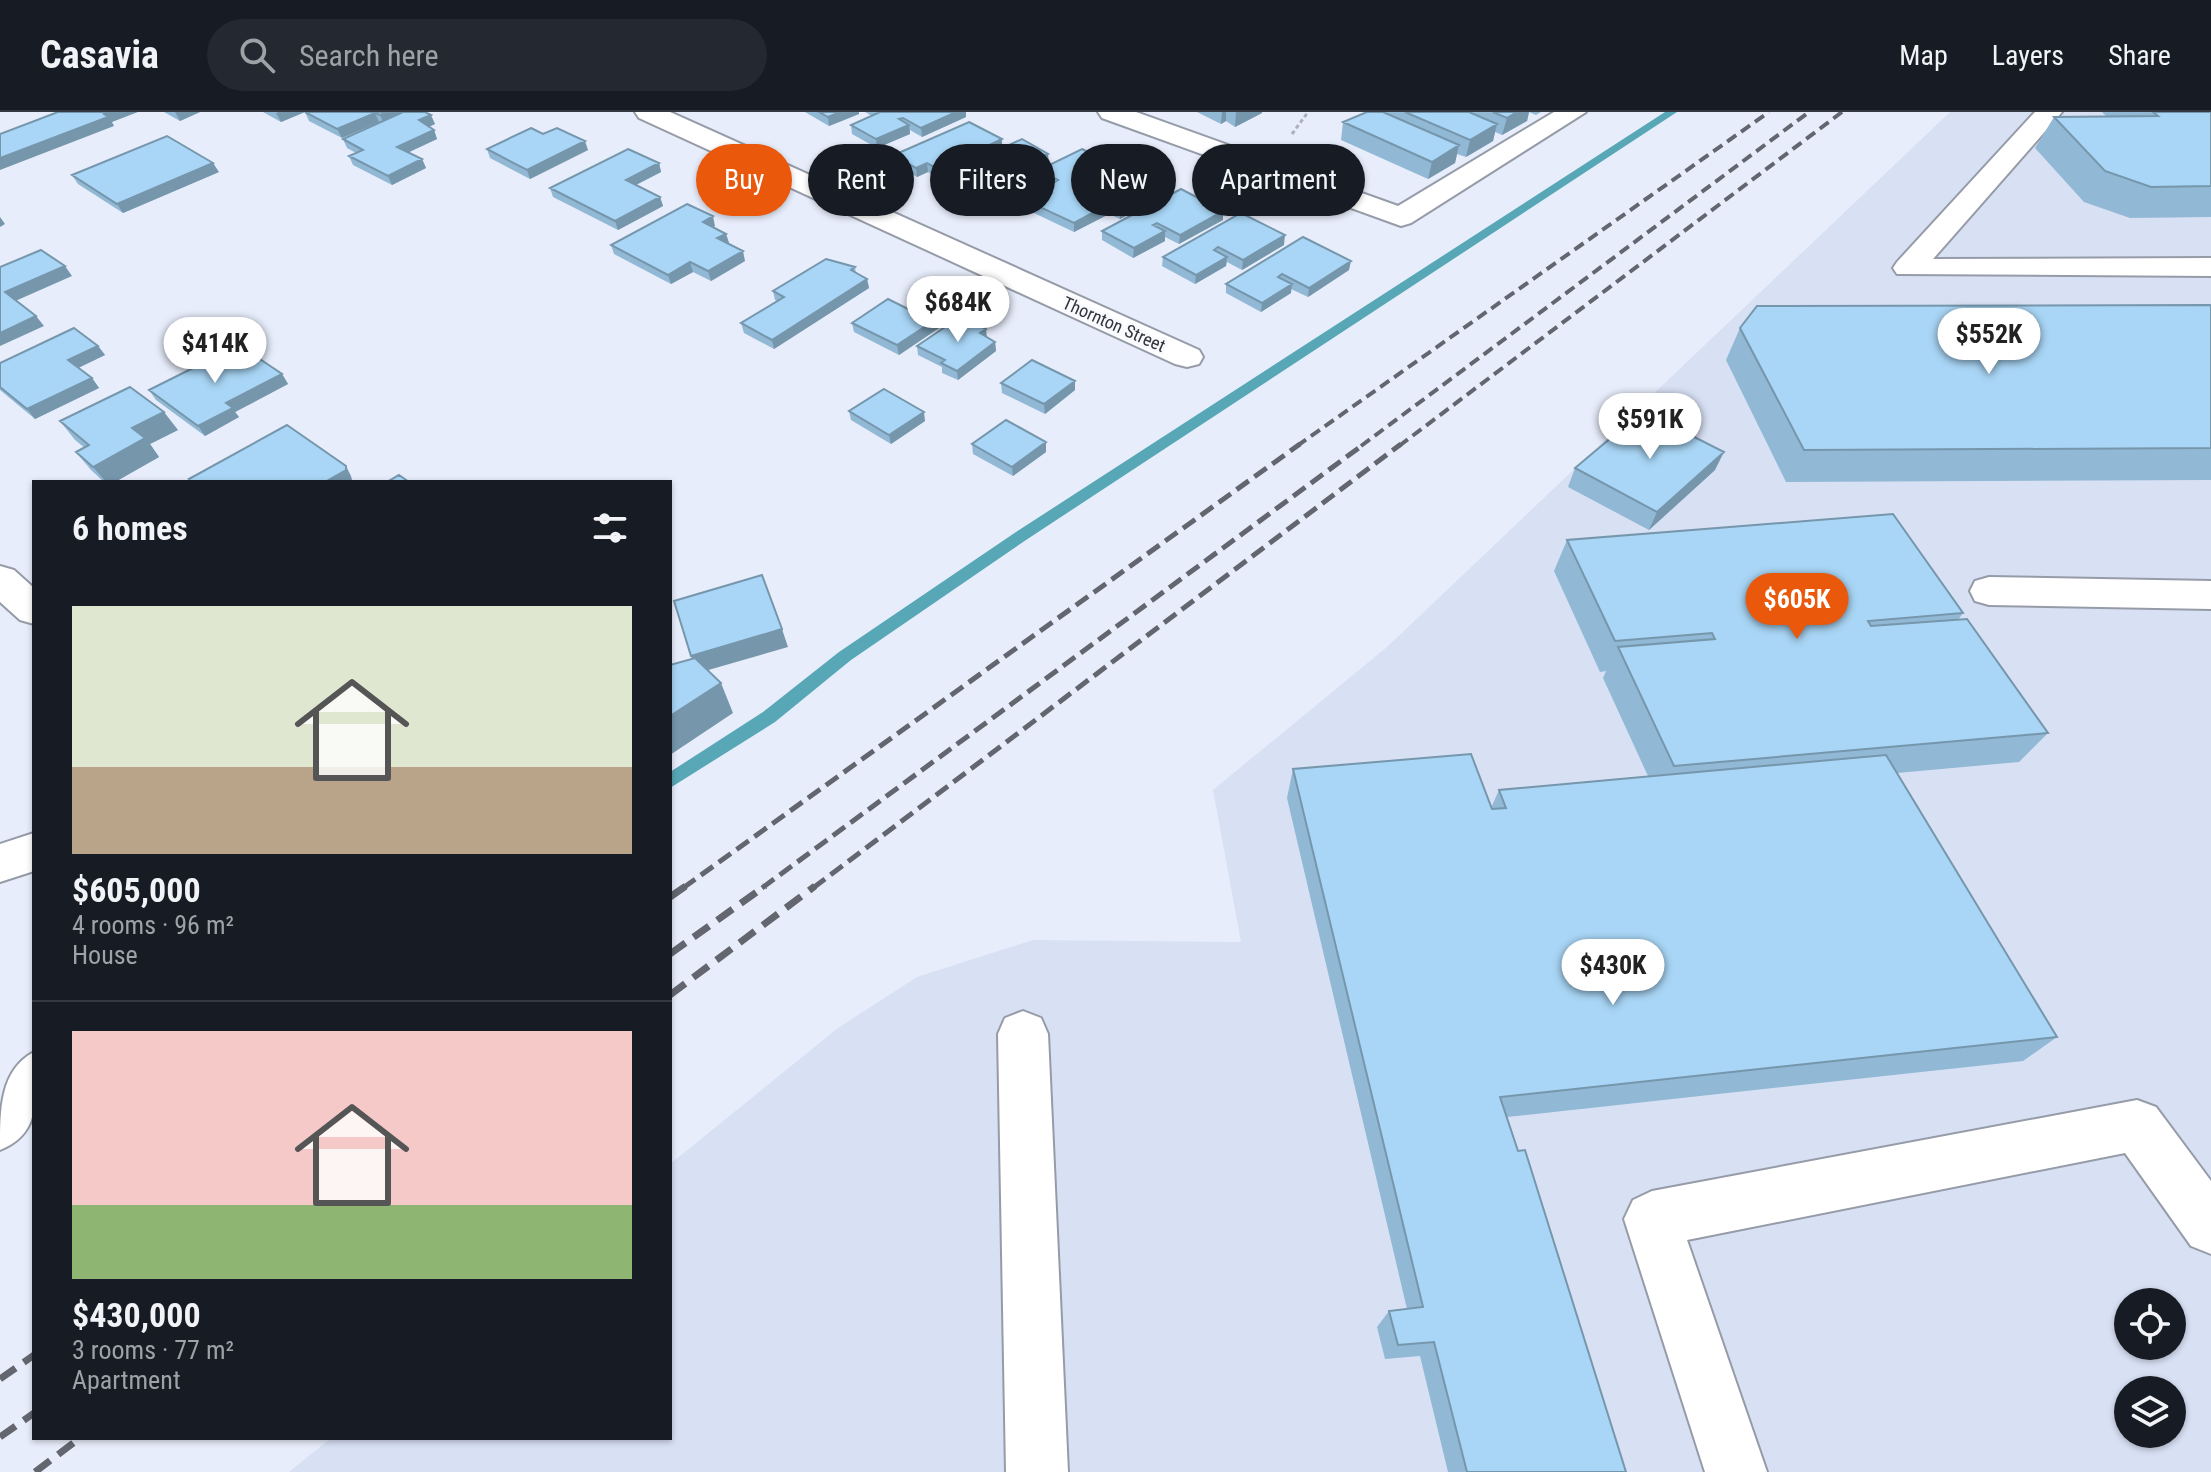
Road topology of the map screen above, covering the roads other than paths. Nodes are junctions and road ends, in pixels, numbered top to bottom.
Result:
1 (648, 112) edge
2 (1111, 112) edge
3 (1573, 112) edge
4 (2049, 112) edge
5 (2211, 267) edge
6 (1187, 357) dead end
7 (0, 580) edge
8 (1989, 591) dead end
9 (2211, 595) edge
10 (32, 608) edge
11 (32, 853) edge
12 (0, 863) edge
13 (1023, 1034) dead end
14 (32, 1079) edge
15 (0, 1125) edge
16 (2211, 1226) edge
17 (1037, 1472) edge
18 (1736, 1472) edge

1 - 6 street, Thornton Street
2 - 3 street
4 - 5 street
7 - 10 street
8 - 9 street
11 - 12 street
13 - 17 street
14 - 15 street
16 - 18 street

